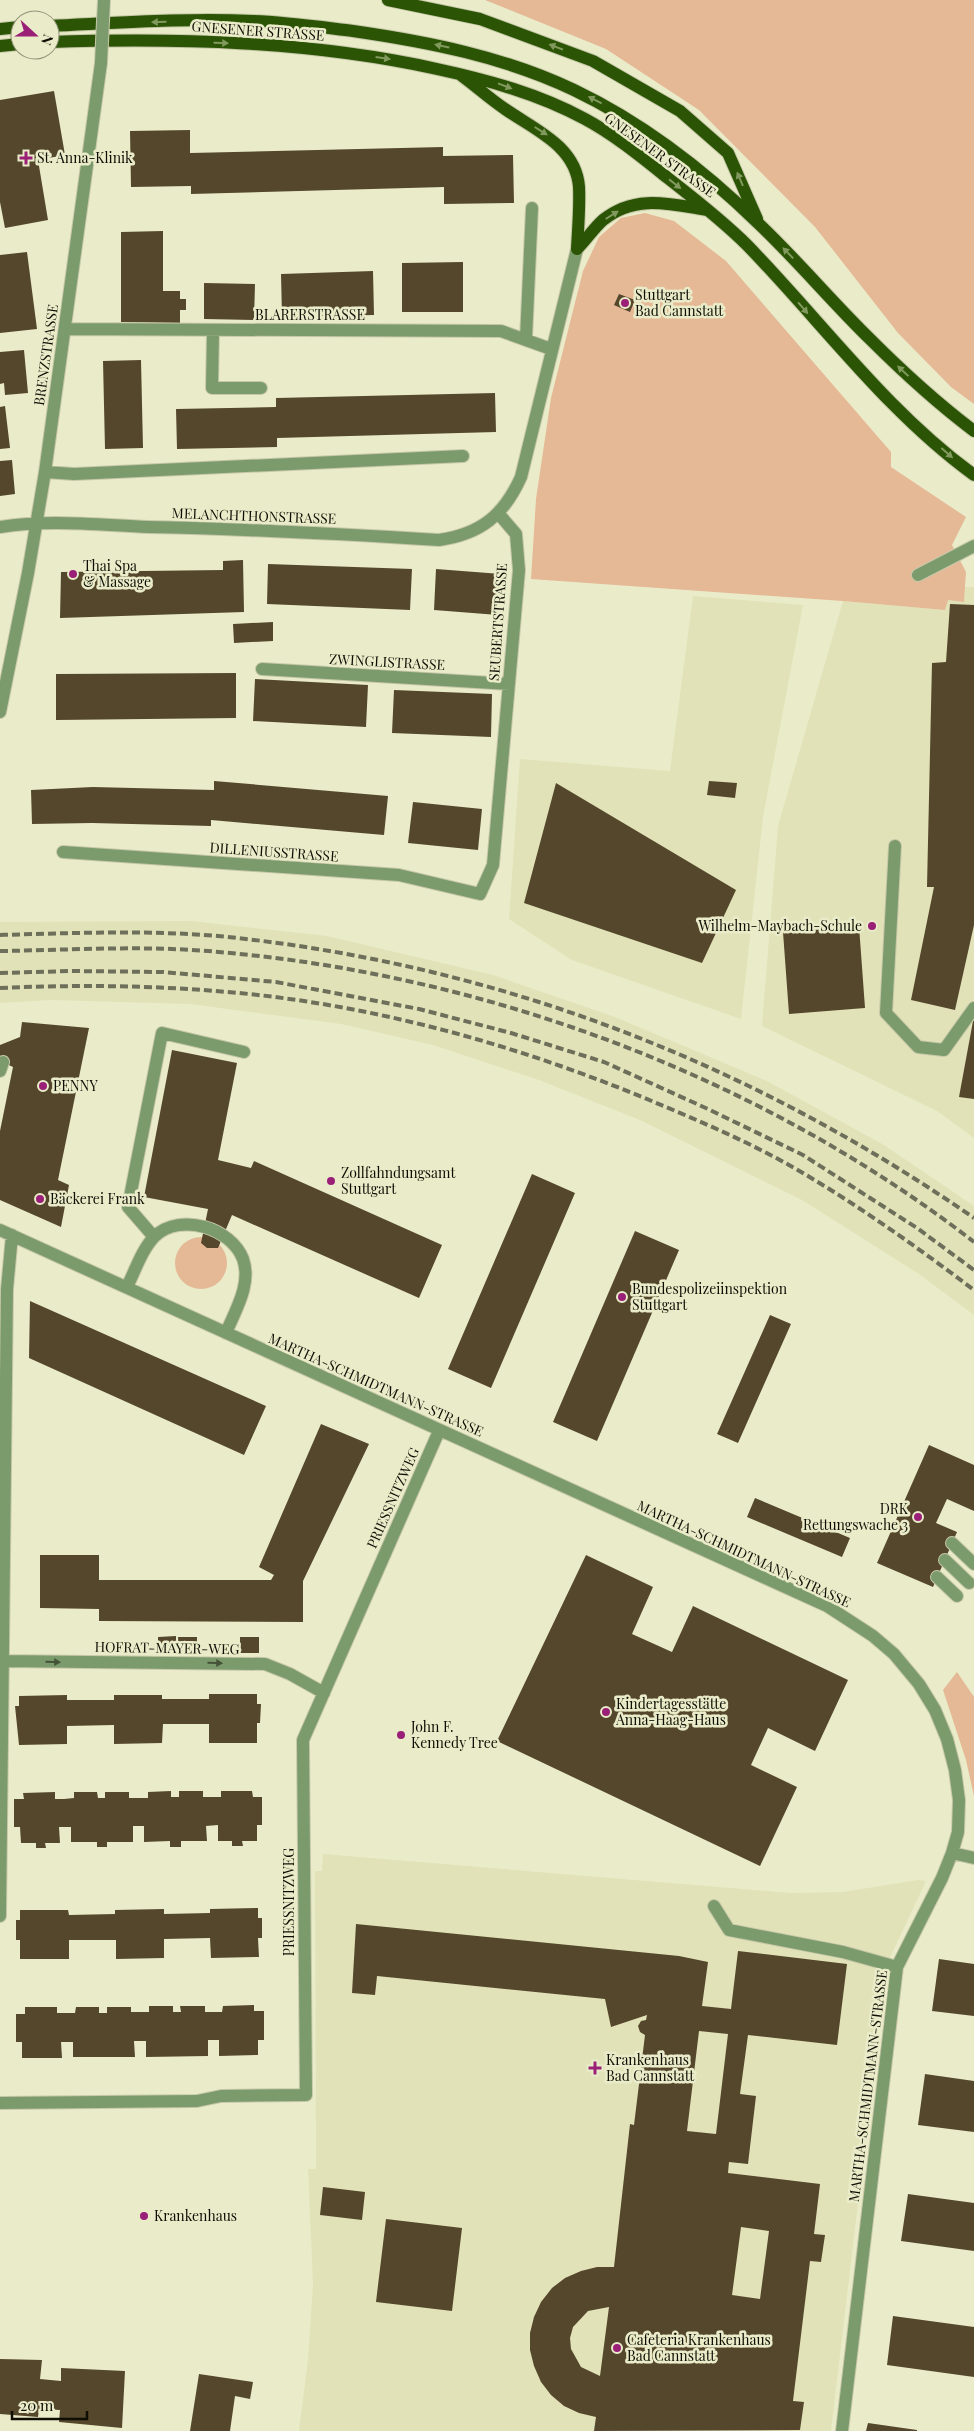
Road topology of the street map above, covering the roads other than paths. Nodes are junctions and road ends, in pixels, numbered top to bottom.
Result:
1 (104, 0) edge
2 (388, 0) edge
3 (60, 26) edge
4 (60, 42) edge
5 (458, 73) junction
6 (532, 208) dead end
7 (710, 210) junction
8 (759, 224) junction
9 (577, 249) junction
10 (65, 329) junction
11 (213, 330) junction
12 (526, 339) junction
13 (551, 349) junction
14 (261, 388) dead end
15 (974, 431) edge
16 (463, 456) dead end
17 (45, 472) junction
18 (974, 475) edge
19 (498, 513) junction
20 (37, 524) junction
21 (0, 528) edge
22 (974, 546) edge
23 (918, 575) dead end
24 (262, 669) dead end
25 (509, 684) junction
26 (0, 712) edge
27 (895, 846) dead end
28 (63, 852) dead end
29 (480, 894) joint
30 (974, 1008) edge
31 (244, 1052) dead end
32 (6, 1232) edge
33 (154, 1237) junction
34 (127, 1287) junction
35 (226, 1333) junction
36 (439, 1431) junction
37 (952, 1543) dead end
38 (945, 1560) dead end
39 (974, 1564) edge
40 (938, 1577) dead end
41 (969, 1583) dead end
42 (957, 1596) dead end
43 (4, 1661) junction
44 (324, 1693) junction
45 (952, 1853) junction
46 (974, 1858) edge
47 (714, 1906) dead end
48 (0, 1916) edge
49 (897, 1967) junction
50 (0, 2103) edge
51 (842, 2431) edge

1 - 10 street, BRENZSTRASSE, bridge
8 -> 2 main road
8 -> 3 main road, GNESENER STRASSE
4 -> 5 main road, GNESENER STRASSE
5 -> 7 main road, GNESENER STRASSE
5 -> 9 main road
6 - 12 street
9 -> 7 main road
7 -> 18 main road, GNESENER STRASSE
15 -> 8 main road, GNESENER STRASSE
9 - 13 street
10 - 11 street, BLARERSTRASSE
10 - 17 street, BRENZSTRASSE
11 - 12 street, BLARERSTRASSE
11 - 14 street
12 - 13 street, BLARERSTRASSE
13 - 19 street
16 - 17 street
17 - 20 street, BRENZSTRASSE
19 - 20 street, MELANCHTHONSTRASSE
19 - 25 street, SEUBERTSTRASSE
20 - 21 street, MELANCHTHONSTRASSE
20 - 26 street, BRENZSTRASSE
22 - 23 street
24 - 25 street, ZWINGLISTRASSE
25 - 29 street, SEUBERTSTRASSE
27 - 30 street
28 - 29 street, DILLENIUSSTRASSE
31 - 33 street
32 - 34 street, MARTHA-SCHMIDTMANN-STRASSE
32 - 43 street
33 - 34 street
33 - 35 street
34 - 35 street, MARTHA-SCHMIDTMANN-STRASSE
35 - 36 street, MARTHA-SCHMIDTMANN-STRASSE
36 - 44 street, PRIESSNITZWEG
36 - 45 street, MARTHA-SCHMIDTMANN-STRASSE
37 - 39 street
38 - 41 street
40 - 42 street
43 -> 44 street, HOFRAT-MAYER-WEG
43 - 48 street
44 - 50 street, PRIESSNITZWEG
45 - 46 street
45 - 49 street, MARTHA-SCHMIDTMANN-STRASSE
47 - 49 street
49 - 51 street, MARTHA-SCHMIDTMANN-STRASSE

